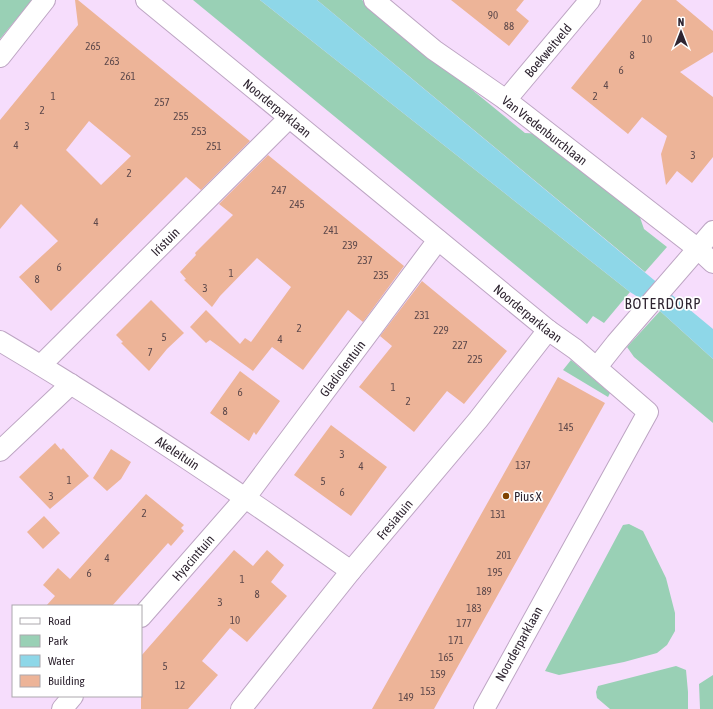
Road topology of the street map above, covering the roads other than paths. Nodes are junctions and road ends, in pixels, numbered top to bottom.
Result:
1 (45, 0) edge
2 (146, 0) edge
3 (374, 0) edge
4 (590, 0) edge
5 (0, 56) edge
6 (506, 100) junction
7 (289, 118) junction
8 (713, 231) edge
9 (438, 240) junction
10 (698, 249) junction
11 (713, 263) edge
12 (548, 330) junction
13 (0, 341) edge
14 (603, 360) junction
15 (41, 365) junction
16 (71, 384) junction
17 (0, 451) edge
18 (246, 497) junction
19 (351, 571) junction
20 (142, 617) edge
21 (72, 697) edge
22 (62, 709) edge
23 (241, 709) edge
24 (484, 709) edge

1 - 5 street
2 - 7 street, Noorderparklaan
3 - 6 street, Van Vredenburchlaan
4 - 6 street, Boekweitveld
6 - 10 street, Van Vredenburchlaan
7 - 9 street, Noorderparklaan
7 - 15 street, Iristuin
8 - 10 street
9 - 12 street, Noorderparklaan
9 - 18 street, Gladiolentuin
10 - 11 street, Van Vredenburchlaan
10 - 14 street
12 - 14 street, Noorderparklaan
12 - 19 street, Fresiatuin
13 - 15 street, Akeleituin
14 - 24 street, Noorderparklaan
15 - 16 street, Akeleituin
16 - 17 street
16 - 18 street, Akeleituin
18 - 19 street, Akeleituin
18 - 20 street, Hyacinttuin
19 - 23 street, Fresiatuin
21 - 22 street

